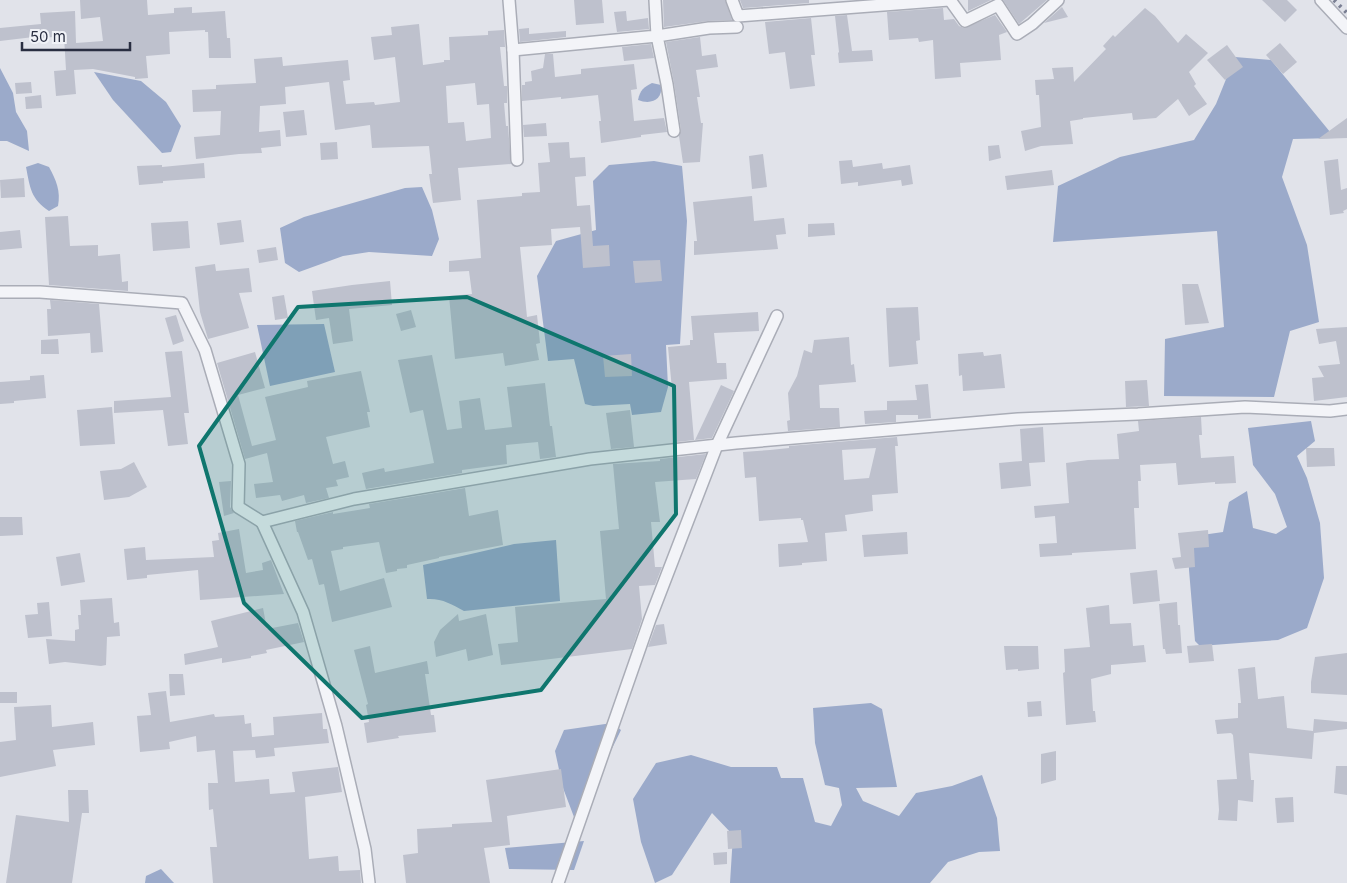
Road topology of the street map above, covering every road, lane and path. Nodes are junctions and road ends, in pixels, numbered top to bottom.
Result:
1 (508, 0) edge
2 (655, 0) edge
3 (732, 0) edge
4 (950, 0) edge
5 (1058, 0) edge
6 (1321, 0) edge
7 (737, 27) dead end
8 (1347, 28) edge
9 (657, 36) junction
10 (513, 50) junction
11 (674, 131) dead end
12 (517, 160) dead end
13 (0, 292) edge
14 (777, 316) dead end
15 (1347, 409) edge
16 (717, 445) junction
17 (262, 522) junction
18 (369, 883) edge
19 (558, 883) edge

1 - 10 street
2 - 9 street
3 - 4 street
4 - 5 street
6 - 8 street
7 - 9 street
9 - 10 street
9 - 11 street
10 - 12 street
13 - 17 street
14 - 16 street
15 - 16 street
16 - 17 street
16 - 19 street
17 - 18 street

